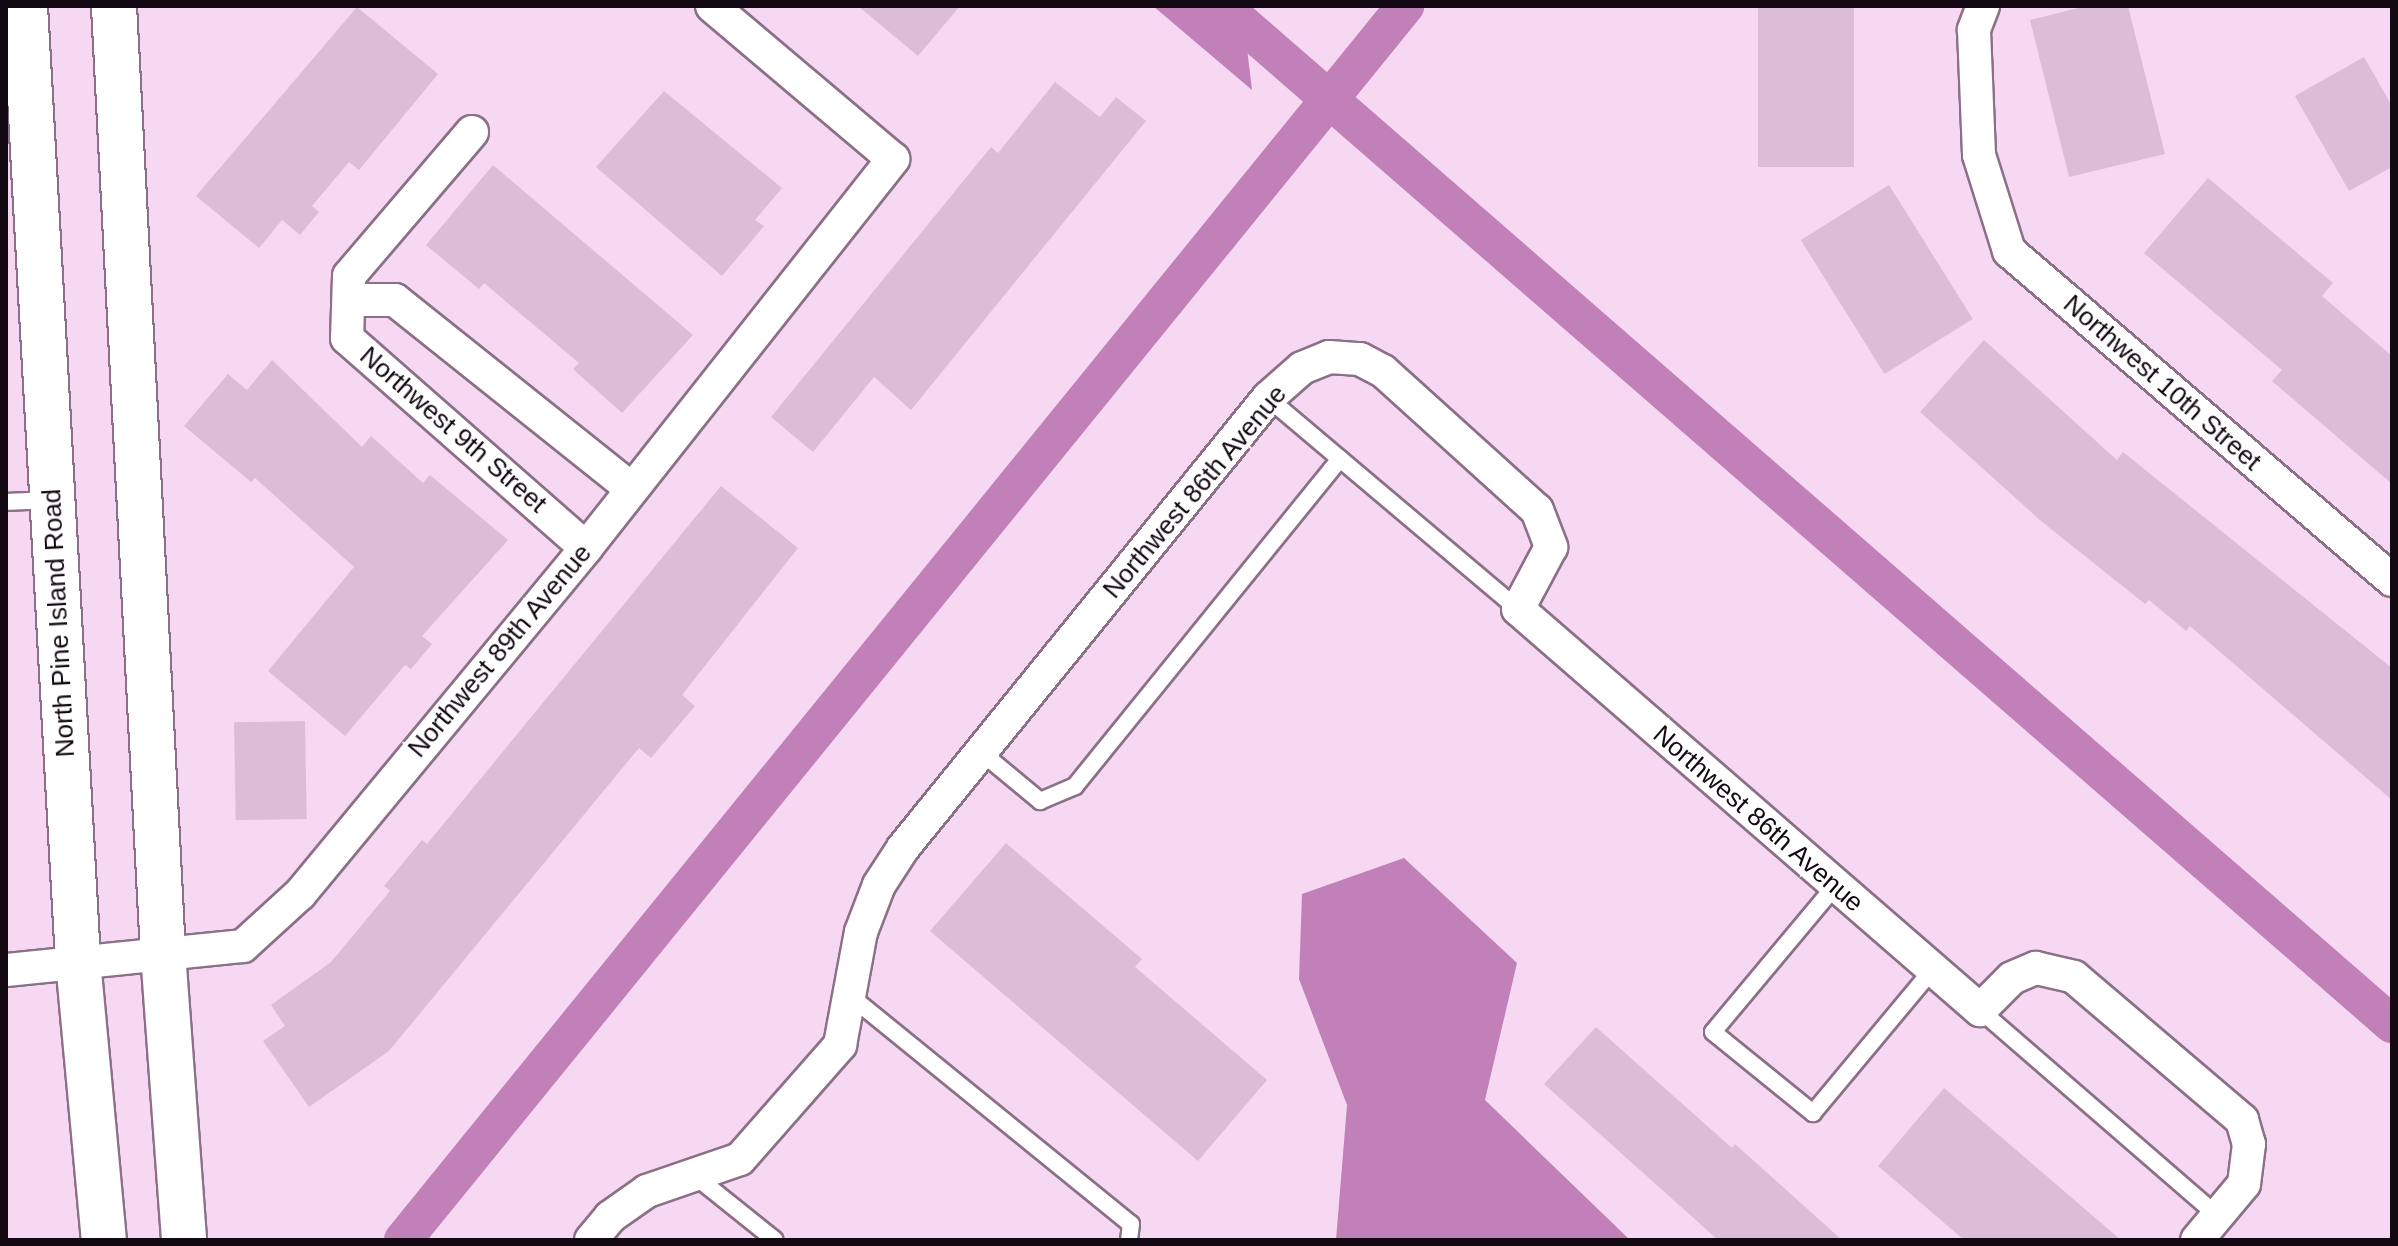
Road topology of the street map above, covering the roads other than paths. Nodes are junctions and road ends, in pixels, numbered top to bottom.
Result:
1 (25, 6) edge
2 (114, 6) edge
3 (712, 6) edge
4 (1983, 6) edge
5 (472, 132) dead end
6 (349, 300) junction
7 (1268, 398) junction
8 (1340, 459) junction
9 (632, 489) junction
10 (52, 499) junction
11 (6, 502) edge
12 (586, 548) junction
13 (2392, 580) edge
14 (1518, 609) junction
15 (981, 752) junction
16 (1835, 886) junction
17 (163, 953) junction
18 (78, 961) junction
19 (6, 970) edge
20 (1932, 970) junction
21 (849, 995) junction
22 (1980, 1010) junction
23 (695, 1176) junction
24 (2218, 1216) junction
25 (104, 1240) edge
26 (184, 1240) edge
27 (591, 1240) edge
28 (775, 1240) edge
29 (1129, 1240) edge
30 (2197, 1240) edge

1 - 10 main road, North Pine Island Road
2 - 17 main road
3 - 9 street, Northwest 89th Avenue
4 - 13 street, Northwest 10th Street
5 - 6 street, Northwest 9th Street
6 - 9 street
6 - 12 street, Northwest 9th Street
7 - 8 lane
7 - 14 street, Northwest 86th Avenue
7 - 15 street, Northwest 86th Avenue
8 - 14 lane
8 - 15 lane
9 - 12 street, Northwest 89th Avenue
10 - 11 lane
10 - 18 main road, North Pine Island Road
12 - 17 street, Northwest 89th Avenue
14 - 16 street, Northwest 86th Avenue
15 - 21 street, Northwest 86th Avenue
16 - 20 street, Northwest 86th Avenue
16 - 20 lane
17 - 18 street, Northwest 89th Avenue
17 - 26 main road
18 - 19 street, Northwest 89th Avenue
18 - 25 main road, North Pine Island Road
20 - 22 street, Northwest 86th Avenue
21 - 23 street, Northwest 86th Avenue
21 - 29 lane
22 - 24 lane
22 - 24 street
23 - 27 street, Northwest 86th Avenue
23 - 28 lane
24 - 30 street

